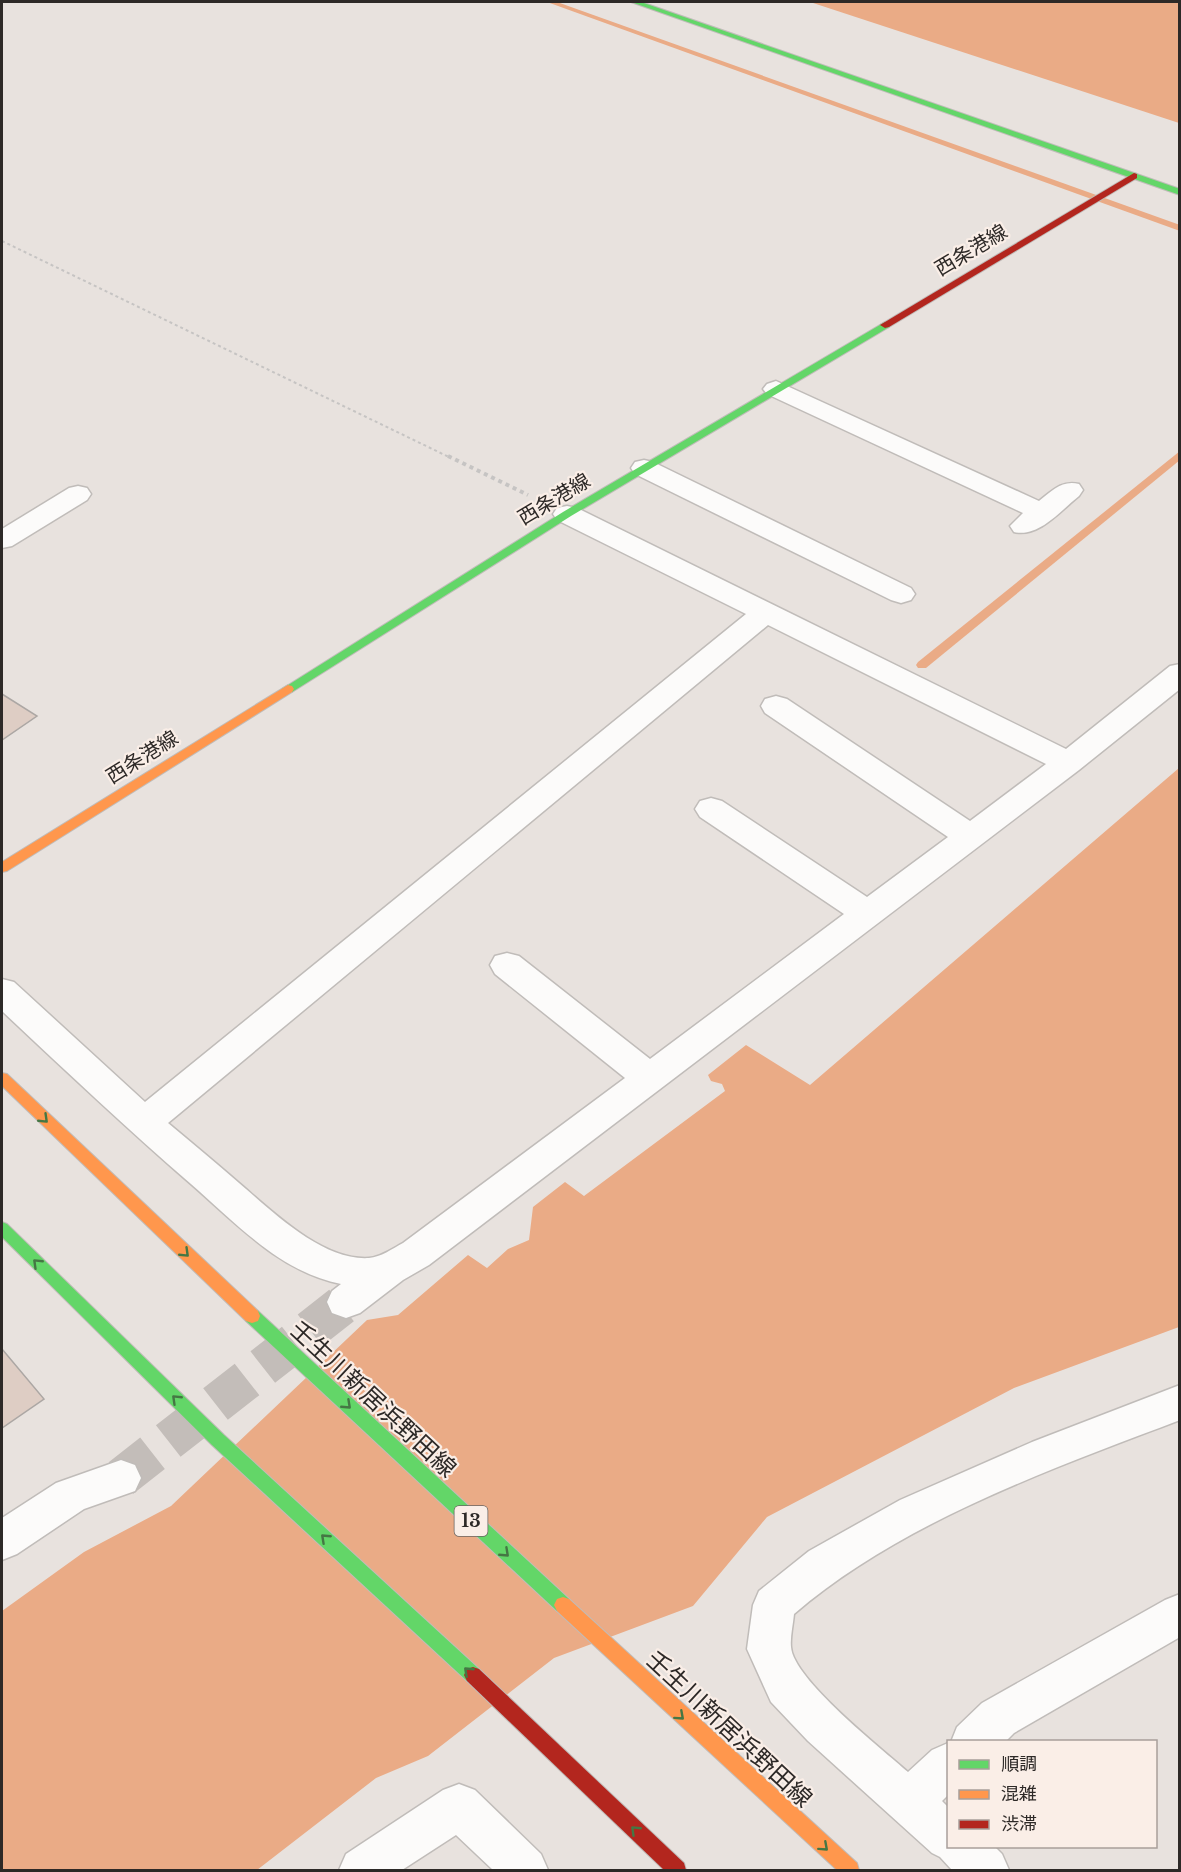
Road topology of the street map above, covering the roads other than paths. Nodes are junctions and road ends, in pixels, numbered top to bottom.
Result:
1 (635, 2) edge
2 (1134, 176) junction
3 (1179, 192) edge
4 (776, 389) junction
5 (644, 468) junction
6 (1070, 490) dead end
7 (78, 495) dead end
8 (567, 514) junction
9 (2, 540) edge
10 (902, 593) dead end
11 (766, 613) junction
12 (1179, 673) edge
13 (776, 706) dead end
14 (1068, 763) junction
15 (711, 809) dead end
16 (970, 836) junction
17 (2, 868) edge
18 (868, 914) junction
19 (507, 965) dead end
20 (2, 991) edge
21 (2, 1078) edge
22 (649, 1078) junction
23 (144, 1123) junction
24 (2, 1228) edge
25 (390, 1269) junction
26 (346, 1302) tunnel mouth
27 (1179, 1402) edge
28 (121, 1478) tunnel mouth
29 (2, 1541) edge
30 (1179, 1614) edge
31 (975, 1740) edge
32 (947, 1766) edge
33 (909, 1802) junction
34 (947, 1836) edge
35 (961, 1848) edge
36 (362, 1870) edge
37 (525, 1870) edge
38 (677, 1870) edge
39 (850, 1870) edge
40 (986, 1870) edge

1 - 2 main road
2 - 3 main road
2 - 4 main road, 西条港線
4 - 5 main road, 西条港線
4 - 6 street
5 - 8 main road, 西条港線
5 - 10 street
7 - 9 street
8 - 11 street
8 - 17 main road, 西条港線
11 - 14 street
11 - 23 street
12 - 14 street
13 - 16 street
14 - 16 street
15 - 18 street
16 - 18 street
18 - 22 street
19 - 22 street
20 - 23 street
21 -> 39 main road, 壬生川新居浜野田線 / 13
22 - 25 street
23 - 25 street
38 -> 24 main road
25 - 26 street
27 - 33 street
28 - 29 street
30 - 31 street
32 - 33 street
33 - 34 street
35 - 40 street
36 - 37 street

